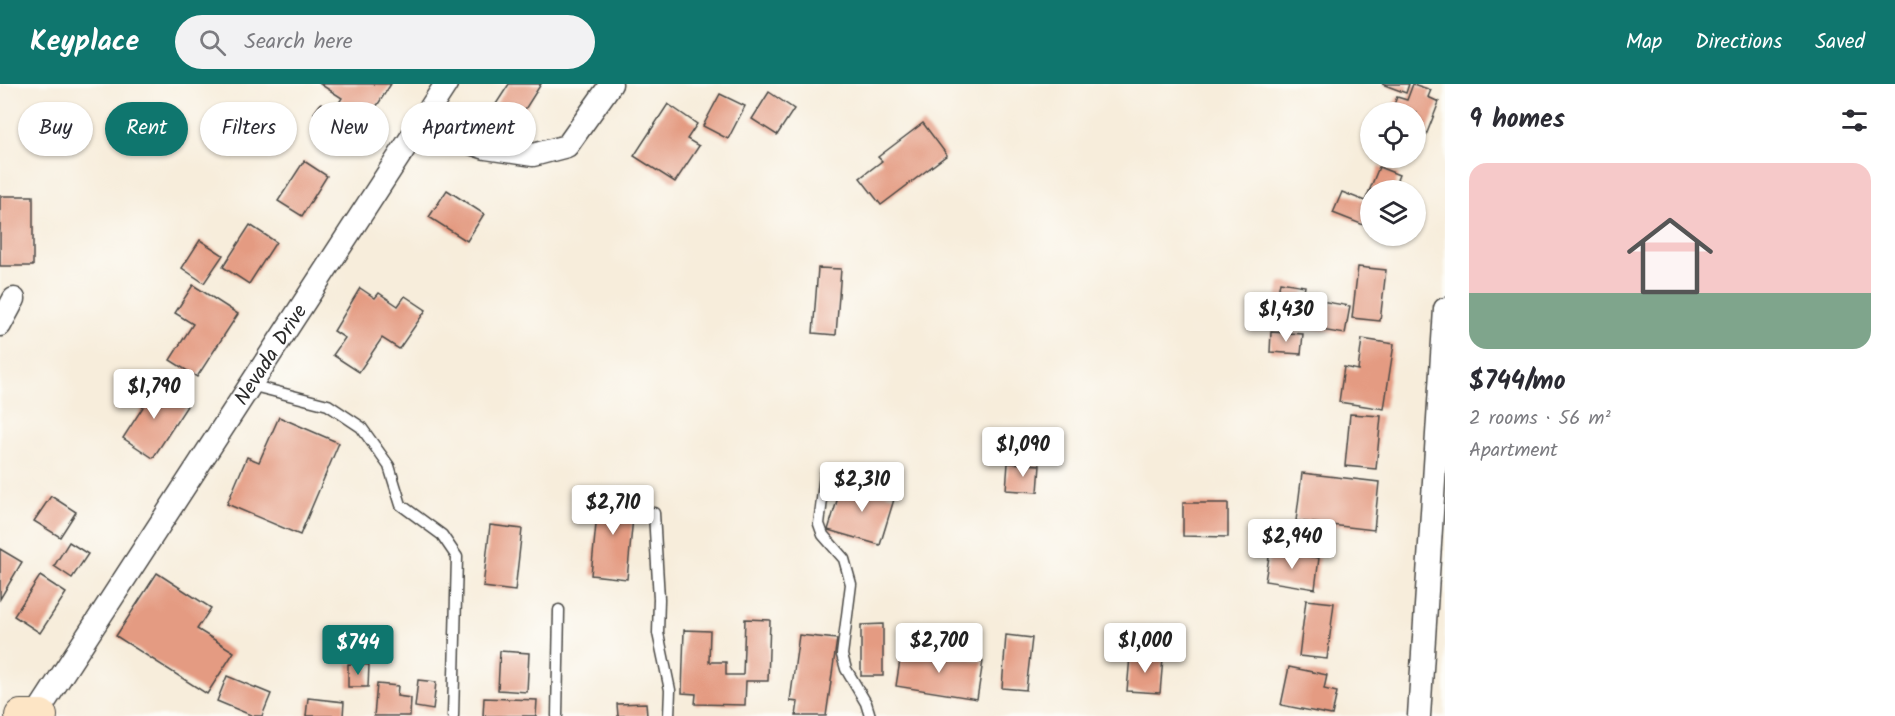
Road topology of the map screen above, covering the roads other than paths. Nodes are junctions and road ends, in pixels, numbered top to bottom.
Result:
1 (446, 84) edge
2 (611, 84) edge
3 (434, 102) edge
4 (401, 154) edge
5 (536, 154) edge
6 (14, 299) dead end
7 (1445, 309) edge
8 (0, 325) edge
9 (250, 385) junction
10 (825, 475) dead end
11 (654, 513) dead end
12 (559, 610) dead end
13 (33, 716) edge
14 (453, 716) edge
15 (557, 716) edge
16 (669, 716) edge
17 (870, 716) edge
18 (1419, 716) edge

1 - 3 street, Nevada Drive
2 - 5 street
4 - 9 street, Nevada Drive
6 - 8 street
7 - 18 street
9 - 13 street, Nevada Drive
9 - 14 lane
10 - 17 lane
11 - 16 lane
12 - 15 lane

